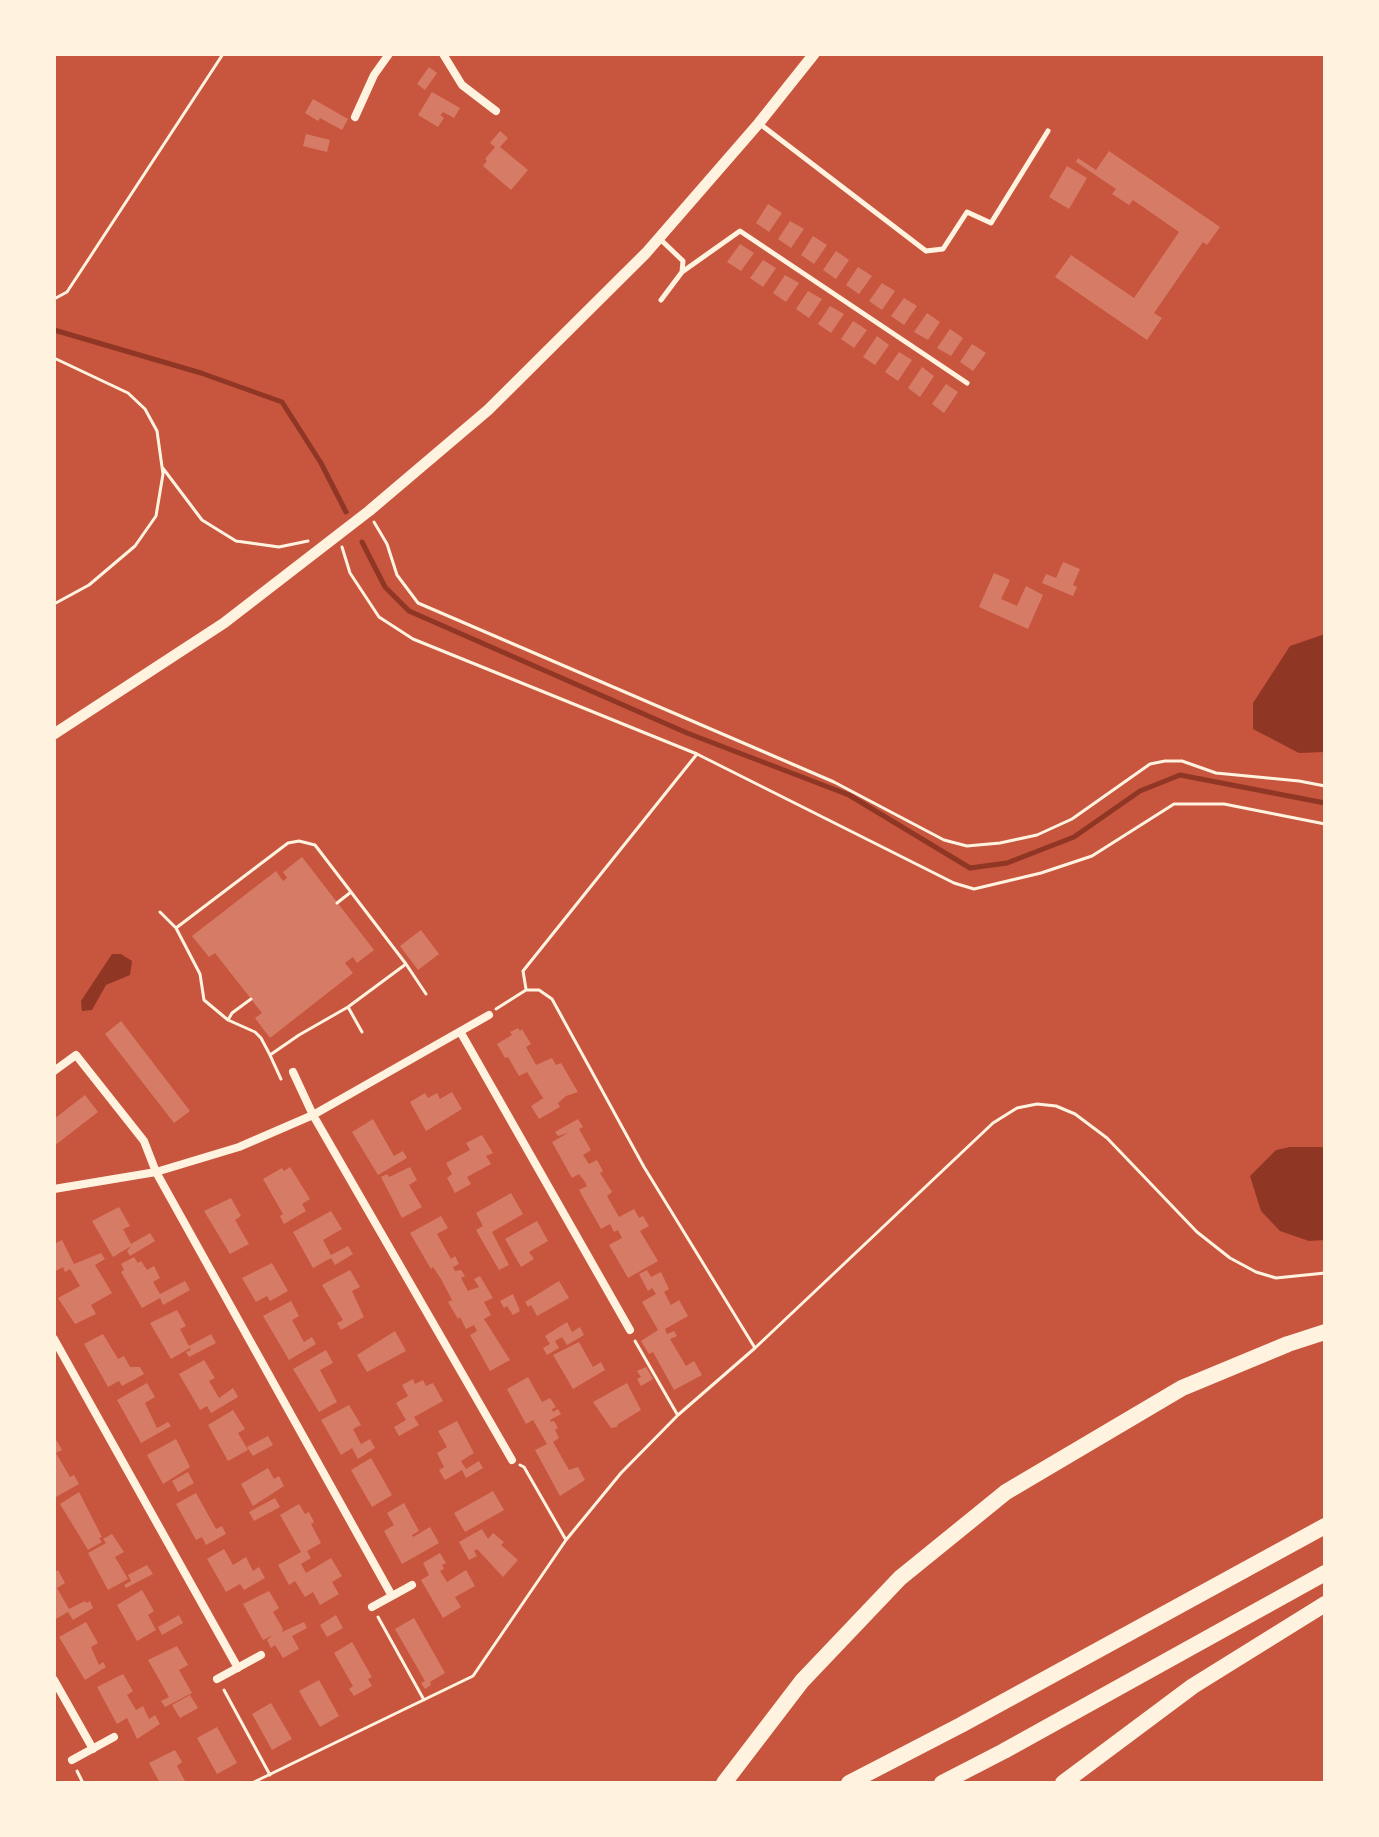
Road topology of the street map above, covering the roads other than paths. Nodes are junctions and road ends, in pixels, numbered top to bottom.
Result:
1 (389, 54) edge
2 (443, 54) edge
3 (814, 54) edge
4 (496, 111) dead end
5 (355, 117) dead end
6 (759, 123) junction
7 (1048, 131) dead end
8 (659, 238) junction
9 (682, 272) junction
10 (661, 300) dead end
11 (967, 383) dead end
12 (54, 734) edge
13 (489, 1015) road end
14 (461, 1033) junction
15 (54, 1071) edge
16 (293, 1072) dead end
17 (313, 1115) junction
18 (156, 1172) junction
19 (54, 1189) edge
20 (630, 1330) road end
21 (1325, 1332) edge
22 (54, 1339) edge
23 (512, 1460) road end
24 (1325, 1526) edge
25 (1325, 1573) edge
26 (412, 1585) dead end
27 (392, 1596) junction
28 (1325, 1604) edge
29 (372, 1607) road end
30 (261, 1655) dead end
31 (238, 1668) junction
32 (217, 1679) road end
33 (54, 1680) edge
34 (114, 1737) dead end
35 (93, 1749) junction
36 (72, 1760) dead end
37 (724, 1783) edge
38 (849, 1783) edge
39 (942, 1783) edge
40 (1063, 1783) edge

1 - 5 street
2 - 4 street
3 - 6 street
6 - 7 lane
6 - 8 street
8 - 9 lane
8 - 12 street
9 - 10 lane
9 - 11 lane
13 - 14 street
14 - 17 street
14 - 20 street
15 - 18 street
16 - 17 street
17 - 18 street
17 - 23 street
18 - 19 street
18 - 27 street
21 - 37 highway
22 - 31 street
24 - 38 highway
25 - 39 highway
26 - 27 street
27 - 29 street
28 - 40 highway
30 - 31 street
31 - 32 street
33 - 35 street
34 - 35 street
35 - 36 street

